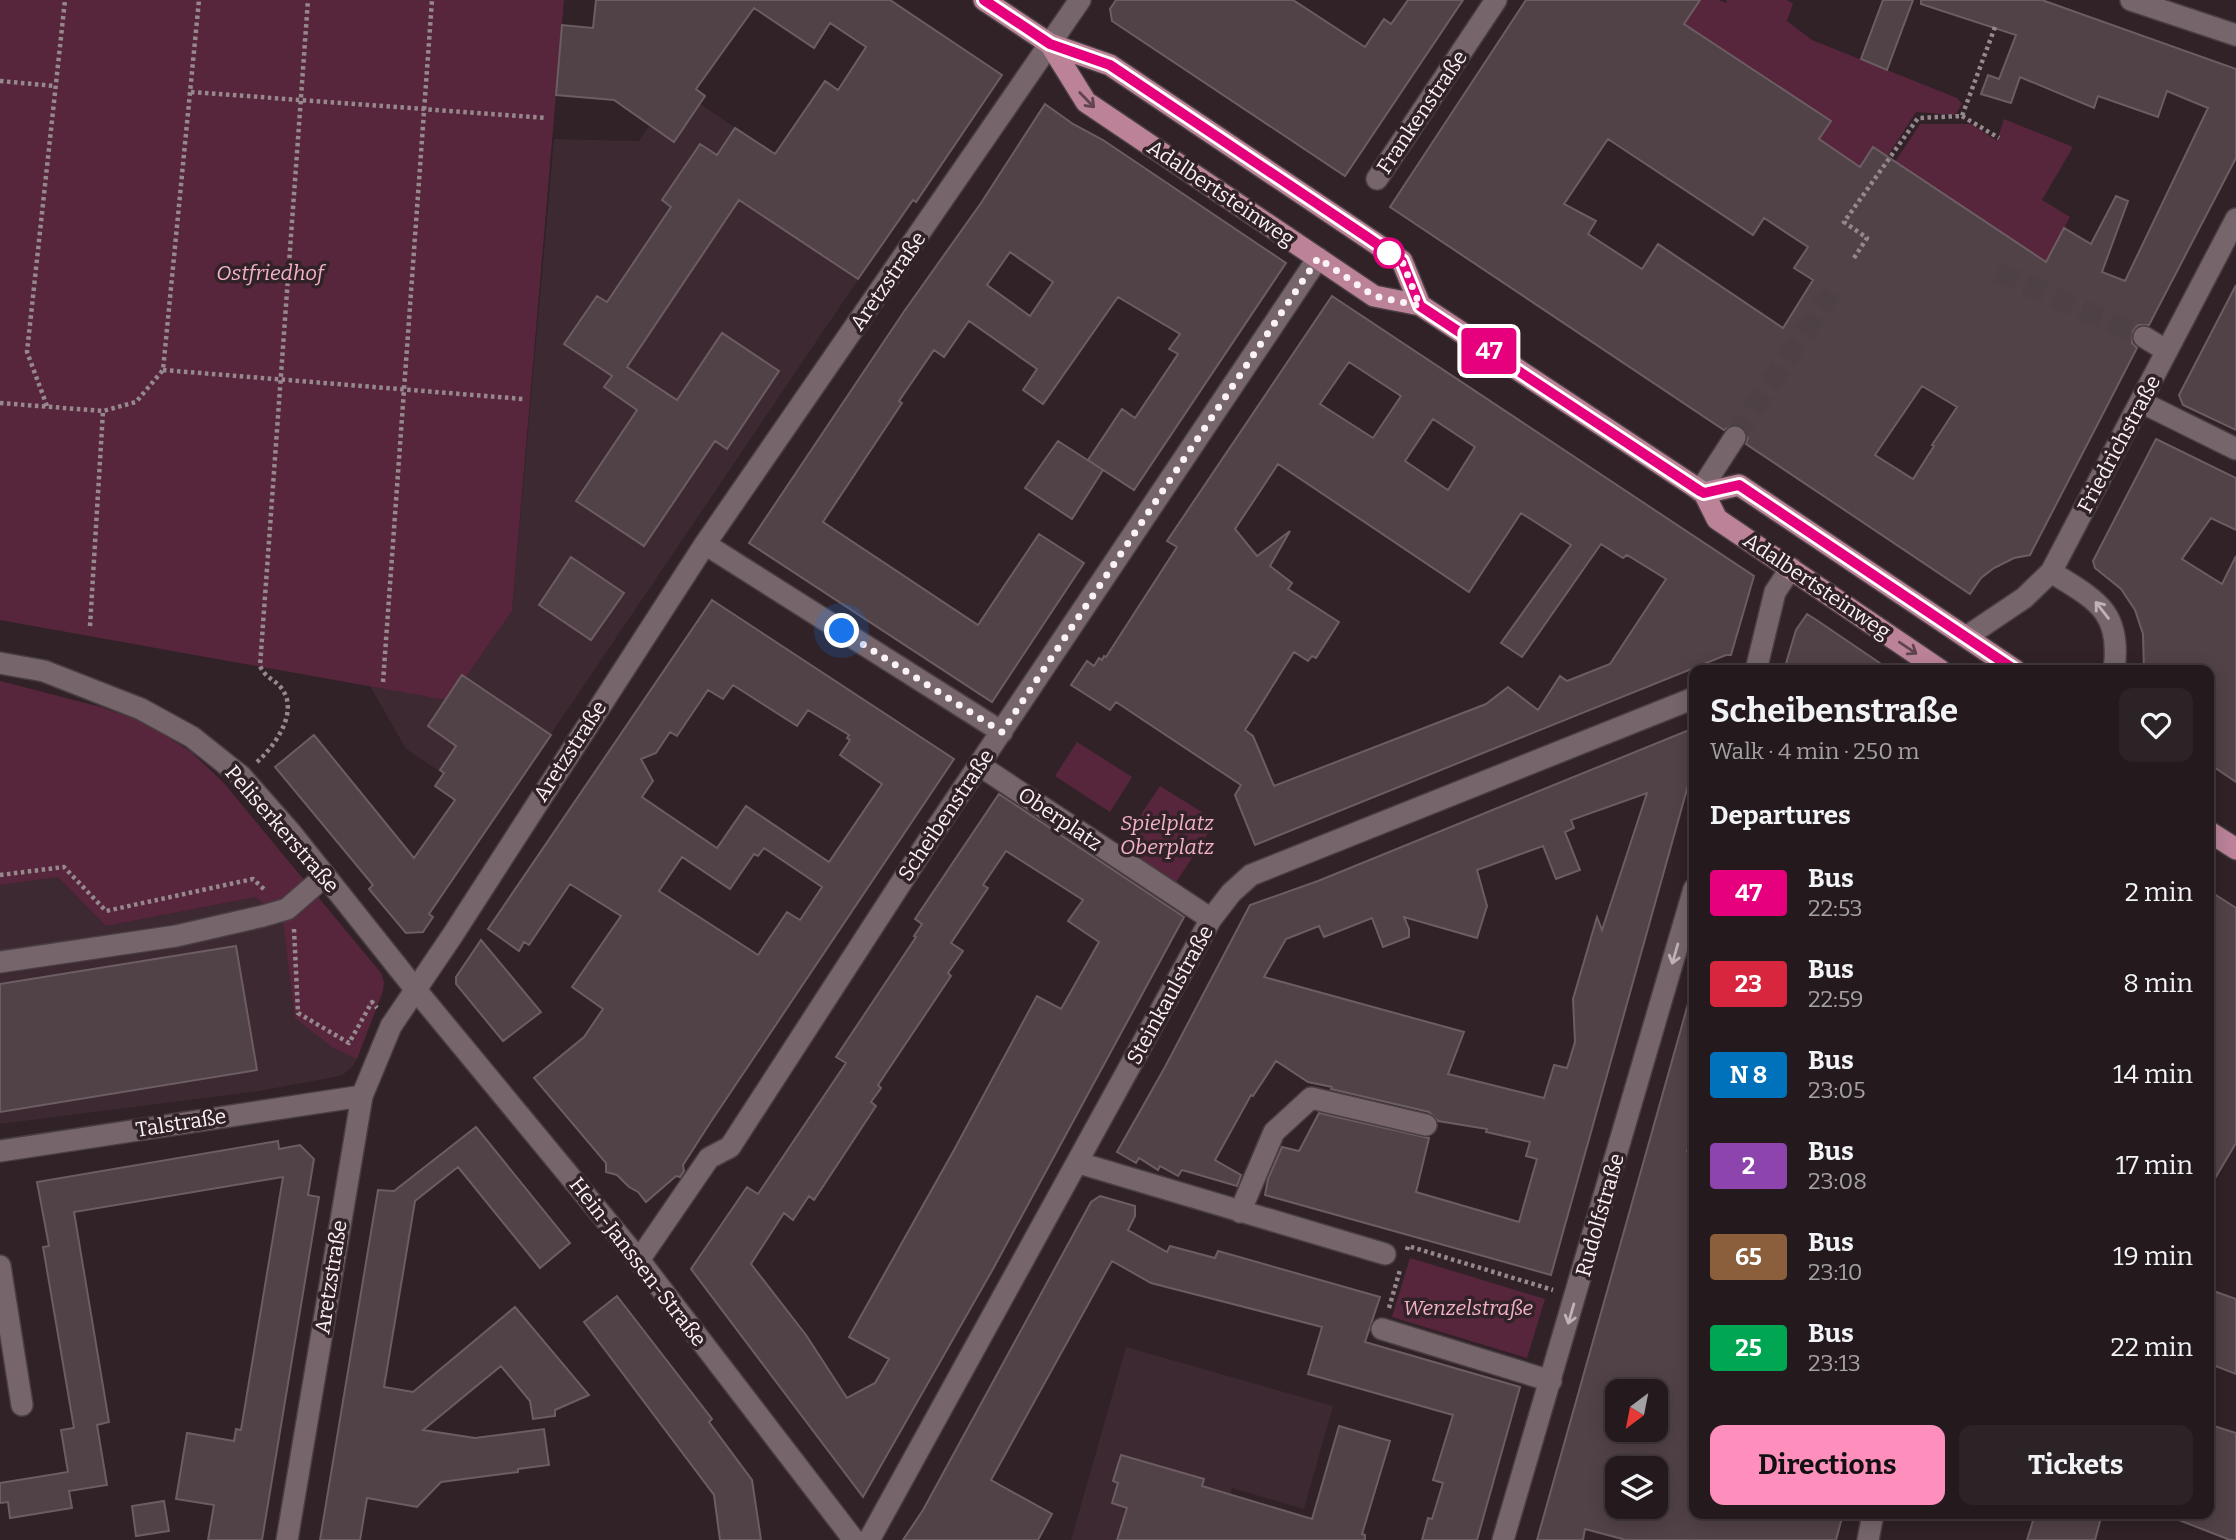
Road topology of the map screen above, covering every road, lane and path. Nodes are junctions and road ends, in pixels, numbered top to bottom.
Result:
1 (65, 0) edge
2 (199, 0) edge
3 (308, 0) edge
4 (432, 0) edge
5 (984, 0) edge
6 (1080, 0) edge
7 (1496, 0) edge
8 (2131, 0) edge
9 (1995, 27) dead end
10 (2236, 35) edge
11 (1050, 44) junction
12 (0, 81) edge
13 (55, 86) junction
14 (191, 92) junction
15 (302, 101) junction
16 (424, 110) junction
17 (1962, 116) junction
18 (546, 118) dead end
19 (1999, 138) dead end
20 (1377, 179) dead end
21 (2236, 219) edge
22 (1318, 258) junction
23 (1854, 258) dead end
24 (1420, 306) junction
25 (2144, 337) tunnel mouth
26 (2167, 351) junction
27 (163, 370) junction
28 (280, 379) junction
29 (403, 388) junction
30 (523, 399) dead end
31 (2141, 402) junction
32 (0, 403) edge
33 (47, 407) junction
34 (103, 411) junction
35 (1735, 437) tunnel mouth
36 (2236, 449) edge
37 (1702, 492) junction
38 (705, 544) junction
39 (1791, 568) junction
40 (2051, 572) junction
41 (90, 626) dead end
42 (1966, 637) junction
43 (0, 663) edge
44 (1757, 665) edge
45 (1933, 665) edge
46 (2008, 665) edge
47 (2114, 665) edge
48 (383, 682) dead end
49 (1689, 700) edge
50 (1002, 732) junction
51 (979, 765) junction
52 (240, 776) junction
53 (2214, 835) edge
54 (2236, 849) edge
55 (325, 876) junction
56 (1689, 906) edge
57 (1211, 919) junction
58 (0, 962) edge
59 (416, 990) junction
60 (362, 1096) junction
61 (1426, 1125) dead end
62 (0, 1151) edge
63 (1079, 1163) junction
64 (1240, 1212) junction
65 (1394, 1257) junction
66 (639, 1260) junction
67 (0, 1266) edge
68 (1576, 1297) junction
69 (1382, 1329) joint
70 (1551, 1381) junction
71 (22, 1405) dead end
72 (1872, 1519) edge
73 (287, 1540) edge
74 (854, 1540) edge
75 (869, 1540) edge
76 (1503, 1540) edge
77 (1868, 1540) edge

1 - 13 path
2 - 14 path
3 - 15 path
4 - 16 path
5 - 11 main road, Adalbertsteinweg
6 - 11 street, Aretzstraße
7 - 20 street, Frankenstraße
8 - 10 street
9 - 17 path
11 -> 22 main road, Adalbertsteinweg
11 - 24 main road, Adalbertsteinweg
11 - 38 street, Aretzstraße
12 - 13 path
13 - 33 path
14 - 15 path
14 - 27 path
15 - 16 path
15 - 28 path
16 - 18 path
16 - 29 path
17 - 19 path
17 - 23 path
21 - 26 street, Friedrichstraße
22 - 24 main road, Adalbertsteinweg
22 - 50 street, Scheibenstraße
24 - 37 main road, Adalbertsteinweg
25 - 26 street
26 - 31 street, Friedrichstraße
27 - 28 path
27 - 34 path
28 - 29 path
28 - 52 path
29 - 30 path
29 - 48 path
31 - 36 street
31 - 40 street, Friedrichstraße
32 - 33 path
33 - 34 path
34 - 41 path
35 - 37 street
37 - 39 main road, Adalbertsteinweg
37 - 42 main road, Adalbertsteinweg
38 - 50 street
38 - 59 street, Aretzstraße
39 - 44 street
39 -> 45 main road, Adalbertsteinweg
40 - 42 street, Friedrichstraße
47 -> 40 street
42 - 46 main road, Adalbertsteinweg
43 - 52 street, Peliserkerstraße
49 - 57 street, Steinkaulstraße
50 - 51 street, Scheibenstraße
51 - 57 street, Oberplatz
51 - 66 street, Scheibenstraße
52 - 55 street, Peliserkerstraße
53 - 54 main road
55 - 58 street
55 - 59 street, Peliserkerstraße
56 -> 68 street, Rudolfstraße
57 - 63 street, Steinkaulstraße
59 - 60 street, Aretzstraße
59 - 66 street, Hein-Janssen-Straße
60 - 62 street, Talstraße
60 - 73 street, Aretzstraße
61 - 64 street
63 - 64 street
63 - 75 street, Steinkaulstraße
64 - 65 street
65 - 68 path
65 - 69 path
66 - 74 street, Hein-Janssen-Straße
67 - 71 street
68 -> 70 street, Rudolfstraße
69 - 70 street
70 - 76 street, Rudolfstraße
72 - 77 street

